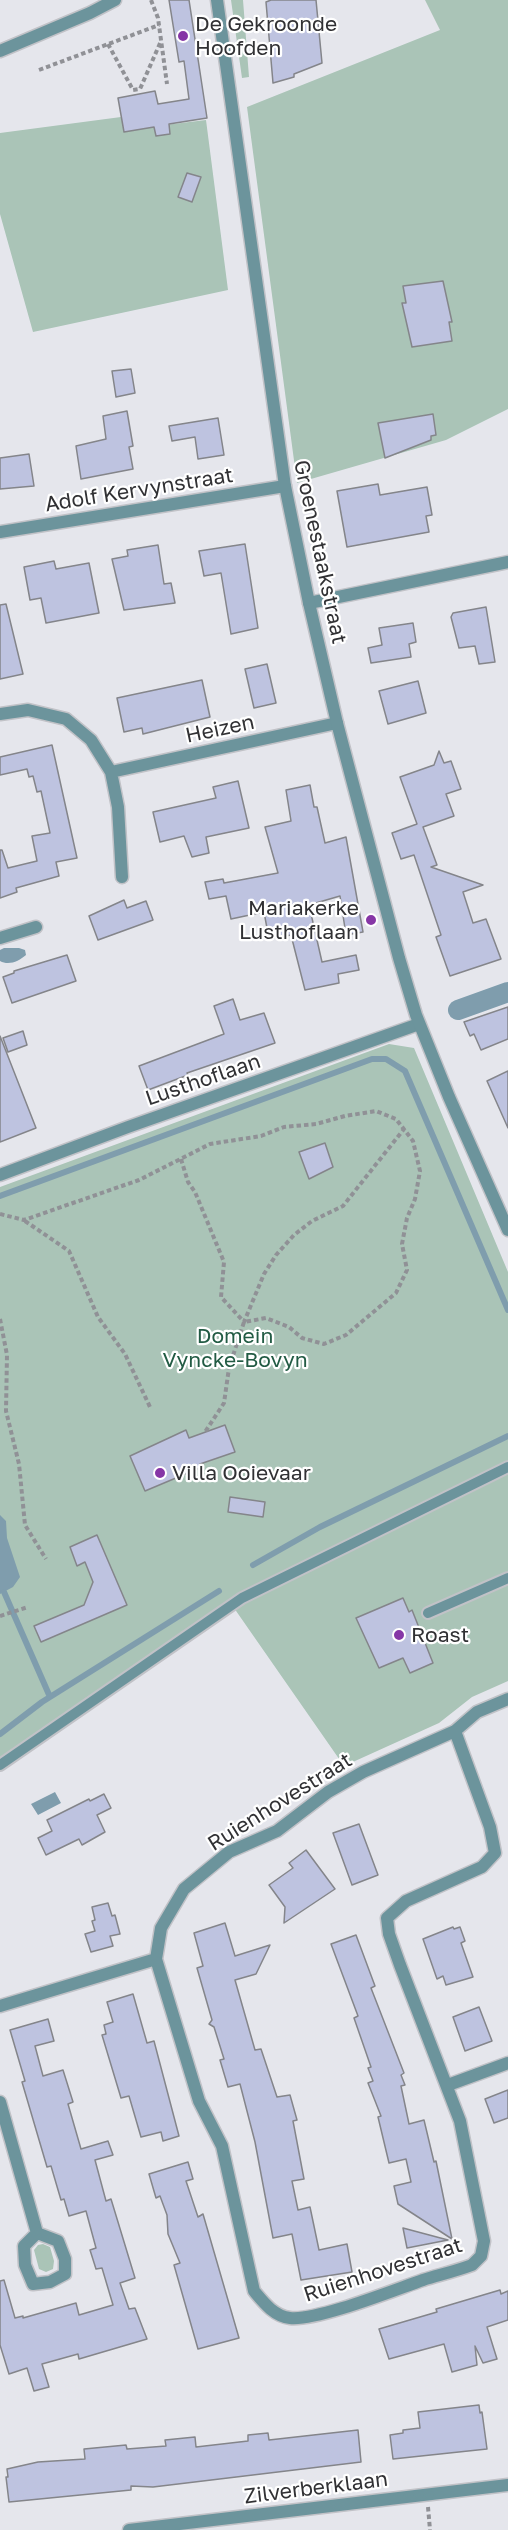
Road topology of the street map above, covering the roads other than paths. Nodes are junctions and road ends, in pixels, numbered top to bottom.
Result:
1 (115, 0) edge
2 (217, 0) edge
3 (0, 51) edge
4 (285, 486) junction
5 (0, 532) edge
6 (508, 562) edge
7 (309, 603) junction
8 (0, 714) edge
9 (337, 723) junction
10 (111, 772) junction
11 (122, 877) dead end
12 (36, 927) dead end
13 (0, 938) edge
14 (419, 1024) junction
15 (0, 1175) edge
16 (508, 1230) edge
17 (508, 1467) edge
18 (508, 1578) edge
19 (428, 1612) dead end
20 (508, 1698) edge
21 (455, 1731) junction
22 (0, 1765) edge
23 (156, 1959) junction
24 (0, 2006) edge
25 (508, 2063) edge
26 (448, 2085) junction
27 (0, 2102) edge
28 (37, 2233) dead end
29 (508, 2485) edge
30 (129, 2530) edge

1 - 3 street
2 - 4 street, Groenestaakstraat
4 - 5 street, Adolf Kervynstraat
4 - 7 street, Groenestaakstraat
6 - 7 street
7 - 9 street, Groenestaakstraat
8 - 10 street
9 - 10 street, Heizen
9 - 14 street, Groenestaakstraat
10 - 11 street
12 - 13 street
14 - 15 street, Lusthoflaan
14 - 16 street, Groenestaakstraat
17 - 22 lane
18 - 19 lane
20 - 21 street, Ruienhovestraat
21 - 23 street, Ruienhovestraat
21 - 26 street, Ruienhovestraat
23 - 24 street
23 - 26 street, Ruienhovestraat
25 - 26 street
27 - 28 street
29 - 30 street, Zilverberklaan

